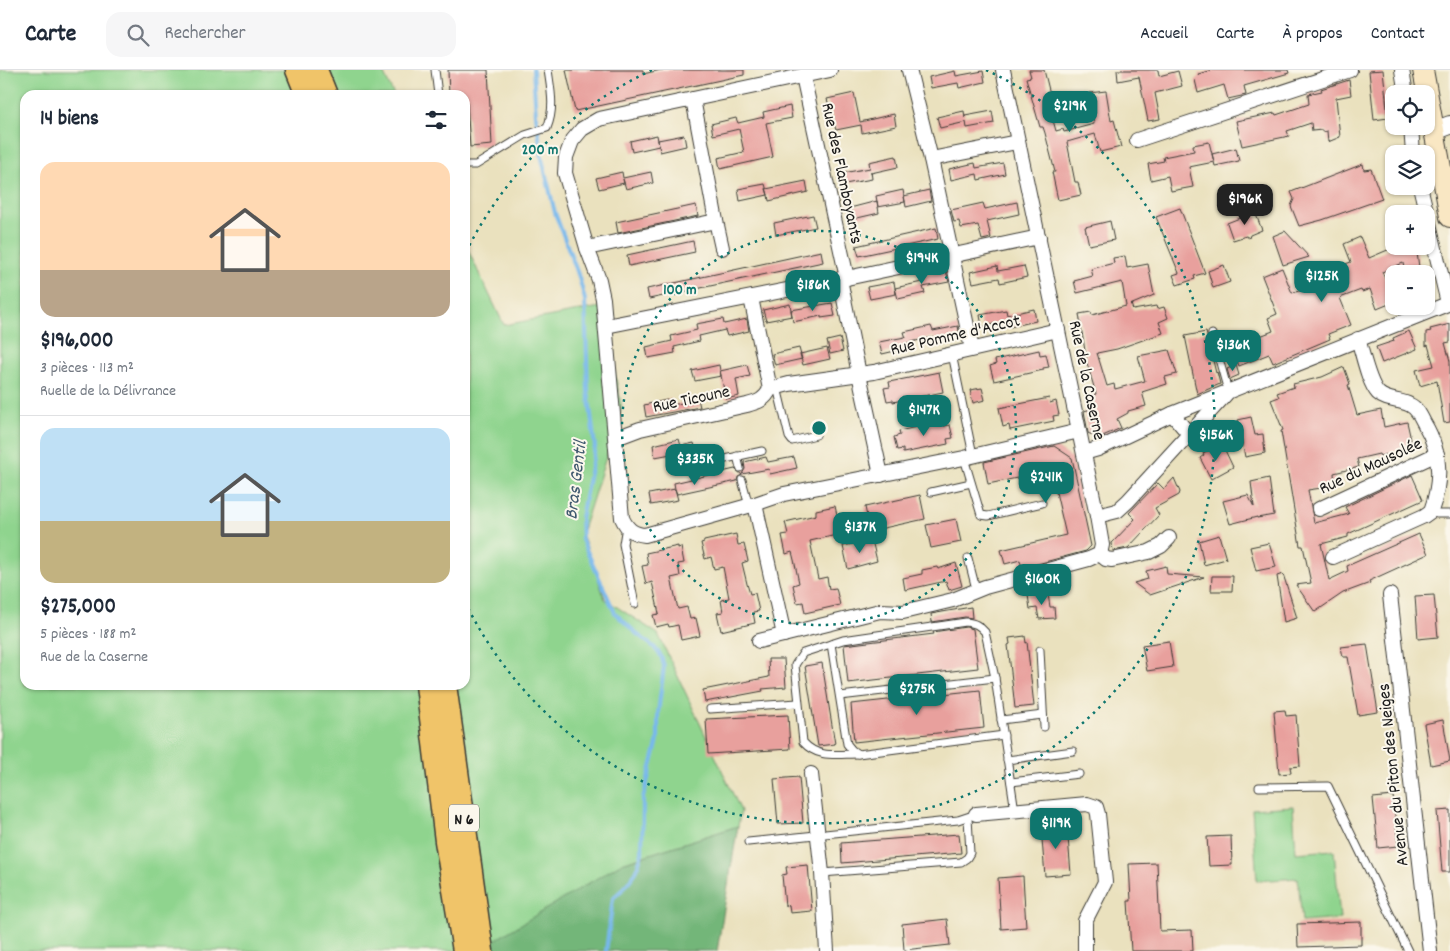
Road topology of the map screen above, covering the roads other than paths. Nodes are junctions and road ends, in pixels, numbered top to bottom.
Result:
1 (297, 70) edge
2 (316, 70) edge
3 (435, 70) edge
4 (548, 70) edge
5 (830, 70) edge
6 (909, 70) edge
7 (1003, 70) edge
8 (1350, 70) edge
9 (1402, 70) edge
10 (1423, 70) edge
11 (803, 76) junction
12 (1404, 85) edge
13 (305, 90) edge
14 (324, 90) edge
15 (437, 90) edge
16 (693, 99) junction
17 (1442, 128) edge
18 (1137, 140) dead end
19 (1017, 142) junction
20 (931, 160) junction
21 (470, 164) edge
22 (1422, 195) edge
23 (1450, 217) edge
24 (716, 221) junction
25 (1038, 236) junction
26 (587, 248) junction
27 (722, 248) dead end
28 (952, 256) junction
29 (844, 278) junction
30 (751, 298) junction
31 (1449, 303) edge
32 (606, 326) junction
33 (1058, 330) junction
34 (1212, 334) dead end
35 (1358, 340) junction
36 (972, 350) junction
37 (952, 354) junction
38 (859, 374) junction
39 (774, 388) junction
40 (1228, 391) junction
41 (1172, 414) junction
42 (1079, 431) junction
43 (816, 435) dead end
44 (1190, 435) junction
45 (616, 438) junction
46 (762, 451) dead end
47 (1084, 453) junction
48 (1438, 454) junction
49 (737, 456) junction
50 (969, 457) junction
51 (707, 463) dead end
52 (740, 468) dead end
53 (881, 475) junction
54 (742, 480) dead end
55 (971, 483) junction
56 (931, 492) dead end
57 (1042, 503) dead end
58 (752, 505) junction
59 (1319, 509) dead end
60 (1432, 511) junction
61 (1450, 514) edge
62 (1098, 516) junction
63 (629, 529) junction
64 (1169, 538) dead end
65 (1100, 554) junction
66 (1333, 557) dead end
67 (968, 558) dead end
68 (976, 589) junction
69 (1390, 595) dead end
70 (635, 604) dead end
71 (784, 634) junction
72 (759, 641) dead end
73 (831, 644) junction
74 (1040, 650) dead end
75 (995, 678) junction
76 (428, 690) edge
77 (446, 690) edge
78 (840, 696) junction
79 (798, 703) junction
80 (710, 710) dead end
81 (1044, 715) junction
82 (1001, 720) junction
83 (1044, 727) dead end
84 (1004, 736) junction
85 (1073, 751) dead end
86 (858, 754) junction
87 (1007, 760) junction
88 (811, 774) dead end
89 (1079, 774) dead end
90 (1011, 782) junction
91 (1260, 787) dead end
92 (1015, 811) junction
93 (972, 816) junction
94 (817, 835) junction
95 (748, 842) dead end
96 (822, 873) junction
97 (464, 951) edge
98 (482, 951) edge
99 (828, 951) edge
100 (1085, 951) edge
101 (1408, 951) edge
102 (1430, 951) edge

1 - 13 main road
2 - 14 main road
3 - 15 lane
4 - 21 lane
5 - 11 street
6 - 20 street
7 - 19 street, Rue de la Caserne
8 - 18 street
9 - 12 street
10 - 17 main road
11 - 16 street
11 - 29 street, Rue des Flamboyants
16 - 24 street
16 - 26 street
17 - 23 main road
19 - 20 street
19 - 25 street, Rue de la Caserne
20 - 28 street
22 - 31 street
24 - 26 street
24 - 27 street
25 - 28 street
25 - 33 street, Rue de la Caserne
26 - 32 street
28 - 29 street
28 - 36 street
29 - 30 street
29 - 38 street, Rue des Flamboyants
30 - 32 street
30 - 39 street
31 - 35 street
32 - 45 street
33 - 36 street, Rue Pomme d'Accot
33 - 42 street, Rue de la Caserne
34 - 40 lane
35 - 40 street
35 - 48 street, Rue du Mausolée
36 - 37 street, Rue Pomme d'Accot
37 - 38 street, Rue Pomme d'Accot
37 - 50 lane
38 - 39 street, Rue Ticoune
38 - 53 street, Rue des Flamboyants
39 - 43 lane
39 - 45 street, Rue Ticoune
40 - 41 street
40 - 44 street
41 - 44 street
41 - 47 street
42 - 47 street, Rue de la Caserne
42 - 50 street
44 - 62 street
45 - 63 street
46 - 49 lane
47 - 62 street, Rue de la Caserne
48 - 59 street, Rue du Mausolée
48 - 60 street, Rue du Mausolée
49 - 51 lane
49 - 52 lane
50 - 53 street
50 - 55 lane
53 - 58 street
54 - 58 lane
55 - 56 lane
55 - 57 lane
58 - 63 street
58 - 71 street
60 - 61 lane
60 - 66 street
62 - 65 street, Rue de la Caserne
63 - 70 lane
64 - 65 street
65 - 68 street
67 - 68 lane
68 - 71 street
69 - 102 street, Avenue du Piton des Neiges
71 - 72 street
73 - 75 lane
73 - 78 lane
73 - 79 lane
74 - 81 lane
75 - 78 lane
75 - 82 lane
76 - 97 main road, N 6
77 - 98 main road, N 6
78 - 86 lane
79 - 80 lane
79 - 86 lane
81 - 82 lane
81 - 83 lane
82 - 84 lane
84 - 86 lane
84 - 87 lane
85 - 87 lane
87 - 90 lane
88 - 94 street
89 - 90 lane
90 - 92 lane
91 - 101 lane
92 - 93 street
92 - 100 street
93 - 94 lane
93 - 96 lane
94 - 95 lane
94 - 96 street
96 - 99 street

